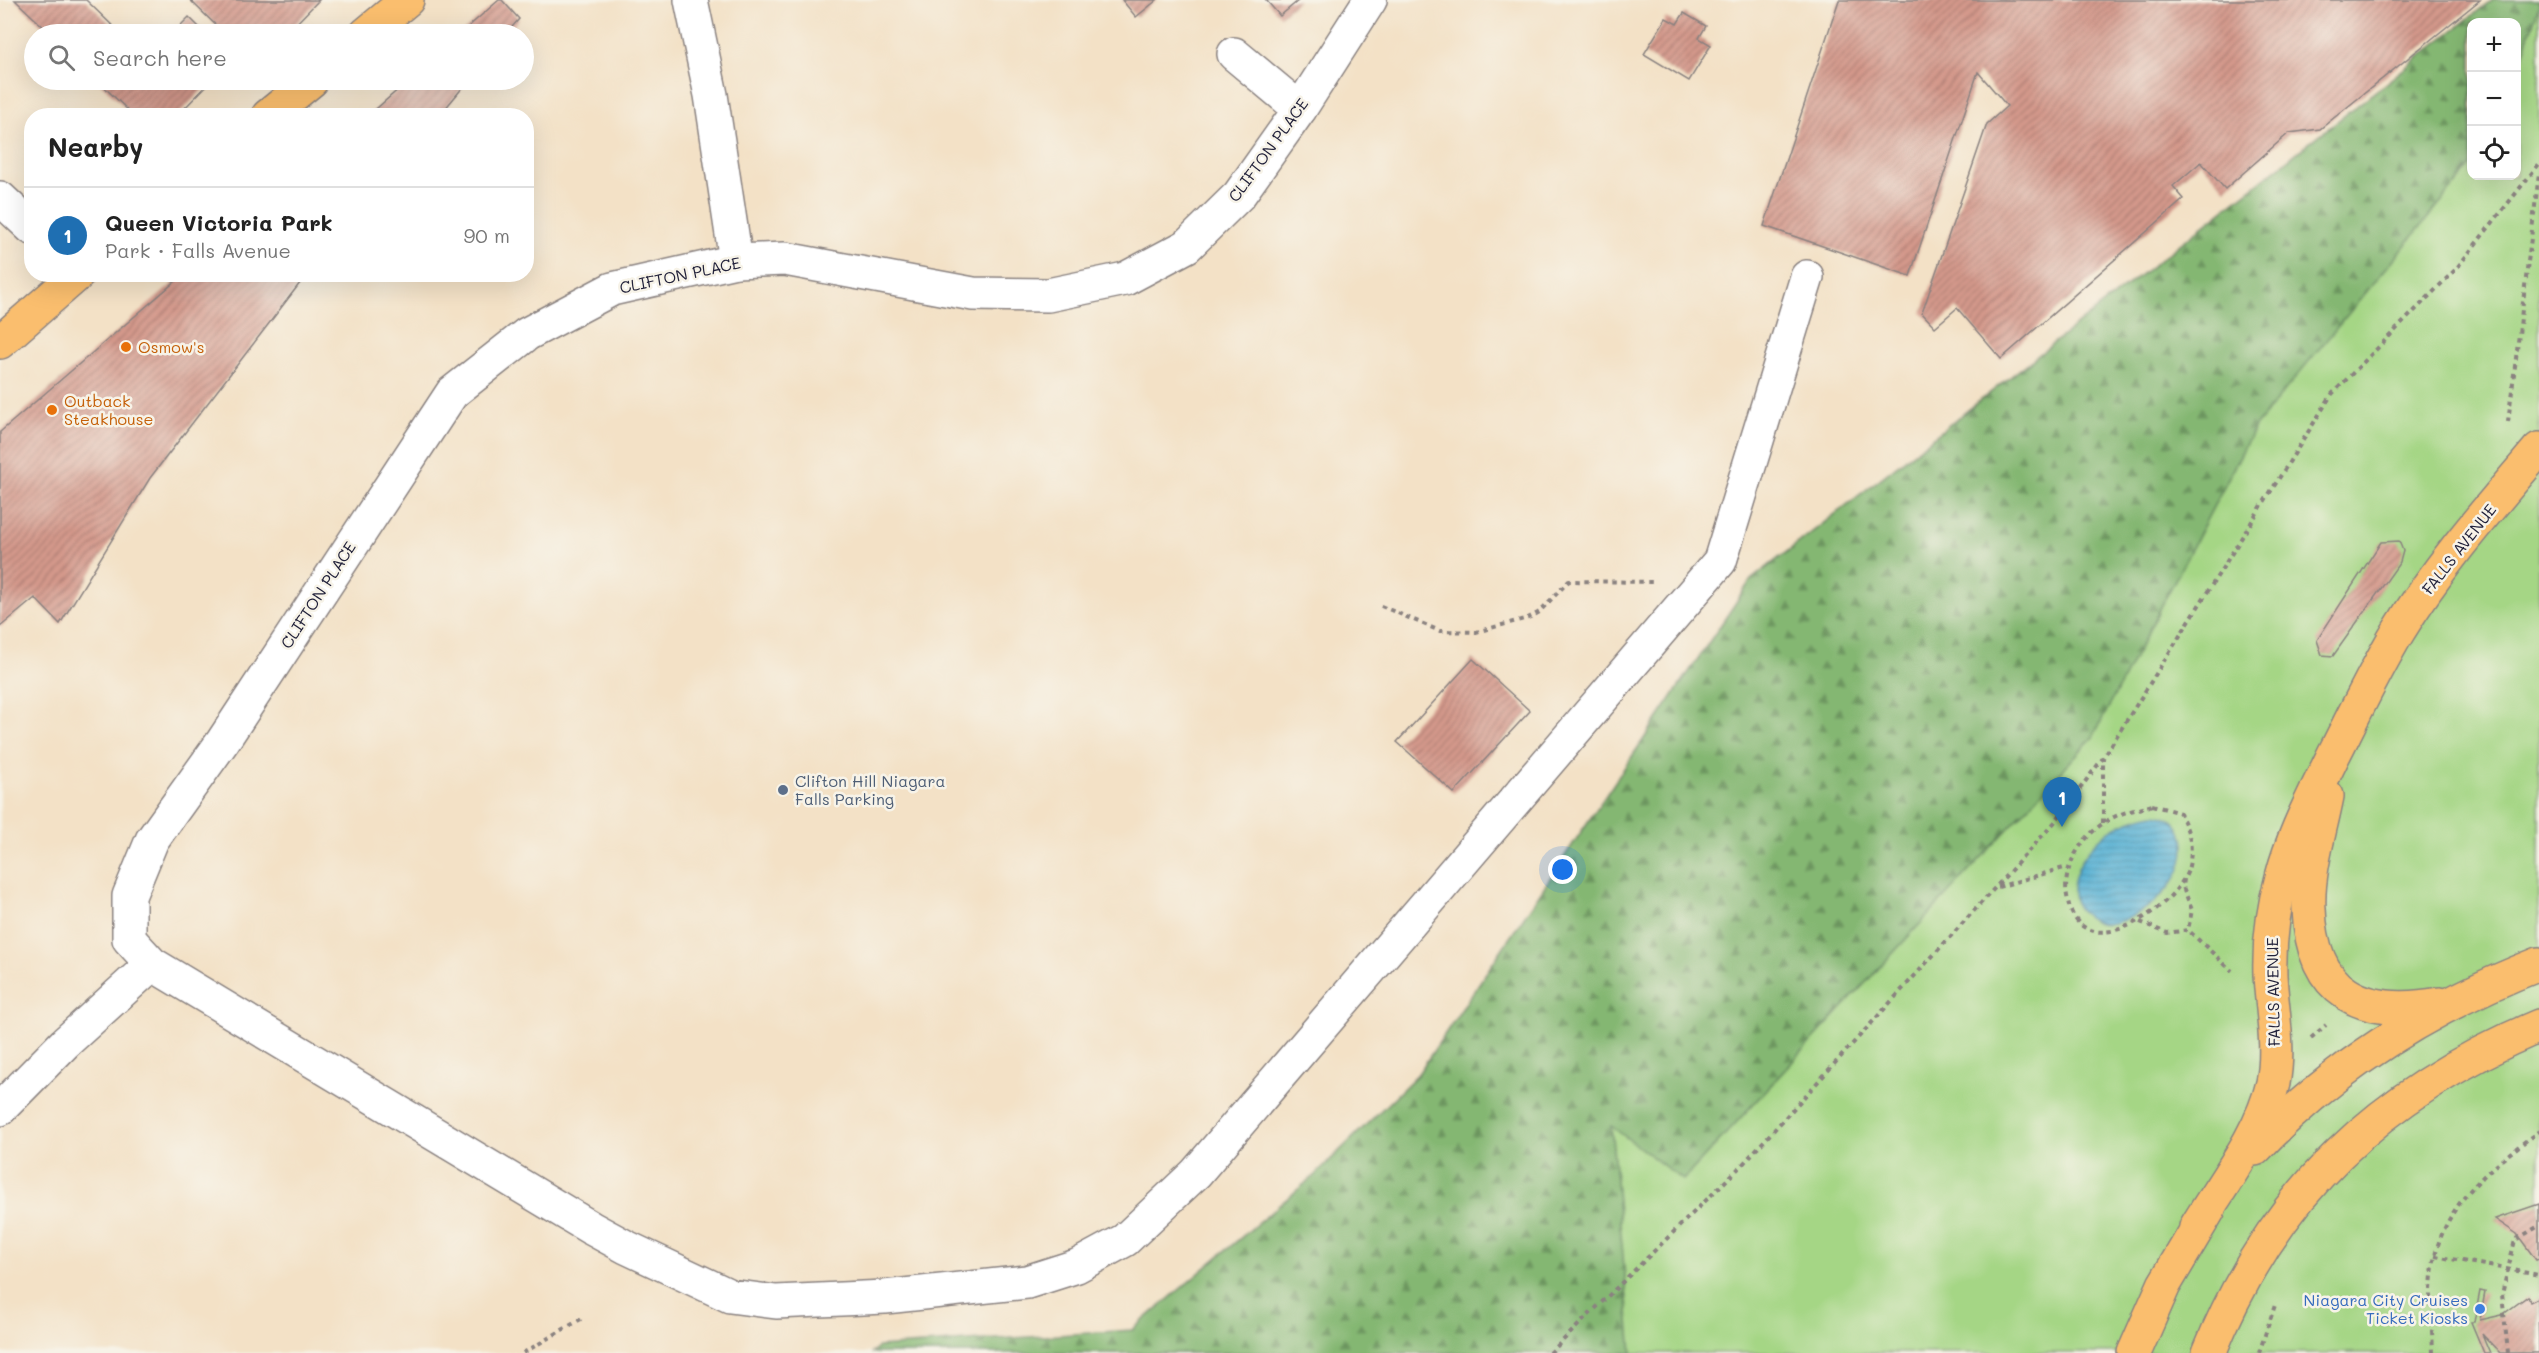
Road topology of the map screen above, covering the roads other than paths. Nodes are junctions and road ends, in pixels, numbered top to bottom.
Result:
1 (691, 0) edge
2 (1370, 0) edge
3 (1234, 54) dead end
4 (300, 90) edge
5 (278, 108) edge
6 (1300, 109) junction
7 (0, 198) edge
8 (24, 220) edge
9 (736, 261) junction
10 (1807, 278) dead end
11 (69, 282) edge
12 (0, 342) edge
13 (2539, 449) edge
14 (2337, 750) junction
15 (152, 964) junction
16 (2539, 964) edge
17 (2453, 1002) junction
18 (2539, 1026) edge
19 (0, 1108) edge
20 (2196, 1227) junction
21 (2134, 1353) edge
22 (2209, 1353) edge

1 - 9 street
2 - 6 street, CLIFTON PLACE
3 - 6 street
4 - 5 main road
6 - 9 street, CLIFTON PLACE
7 - 8 street
9 - 15 street, CLIFTON PLACE
10 - 15 street, CLIFTON PLACE
11 - 12 main road
13 - 14 main road, FALLS AVENUE
14 - 17 main road, FALLS AVENUE
14 - 20 main road, FALLS AVENUE
15 - 19 street
16 - 17 main road
17 - 20 main road
18 - 22 main road
20 - 21 main road

